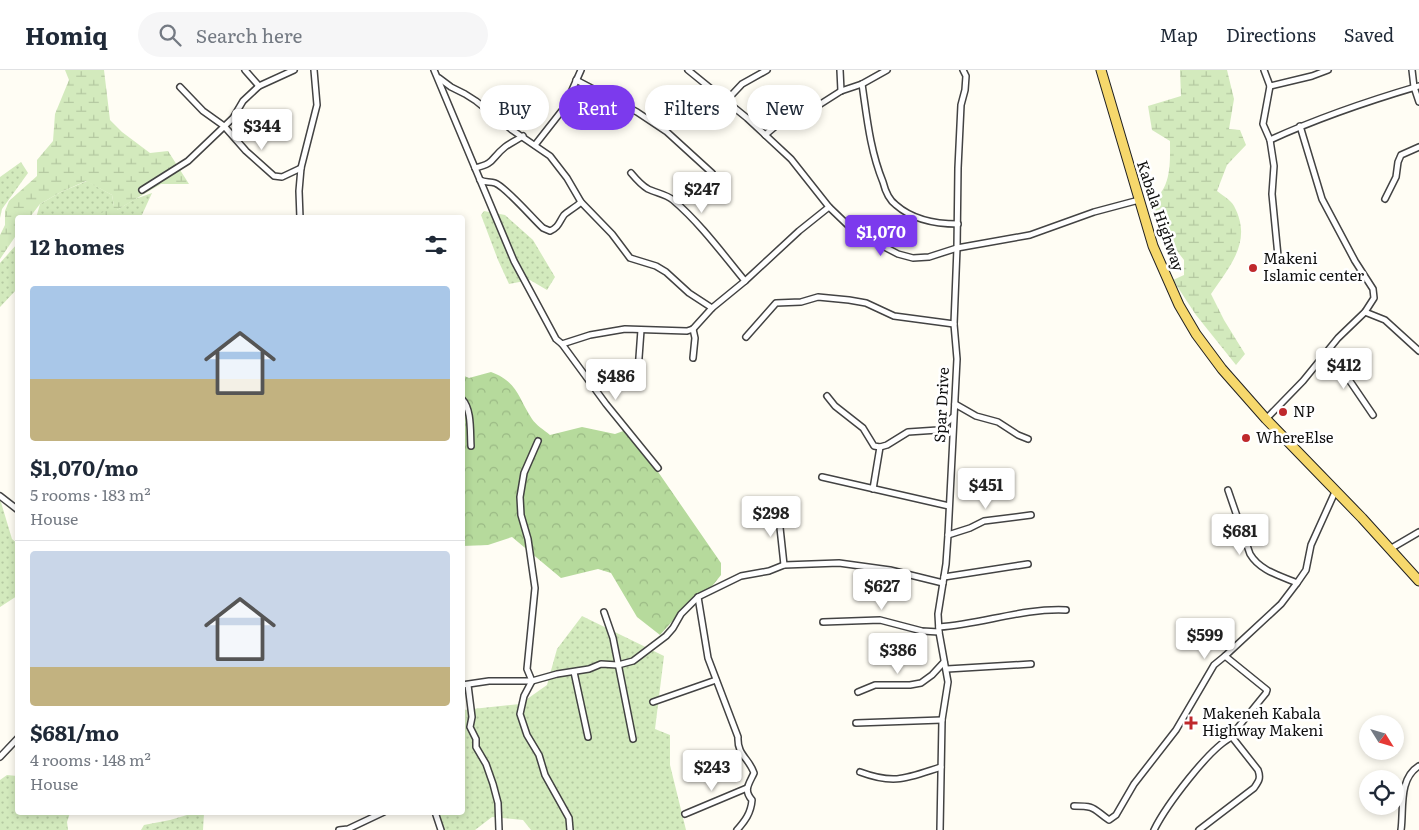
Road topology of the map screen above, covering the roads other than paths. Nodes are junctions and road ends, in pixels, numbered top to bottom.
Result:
1 (244, 70) edge
2 (294, 70) edge
3 (314, 70) edge
4 (434, 70) edge
5 (581, 70) edge
6 (688, 70) edge
7 (767, 70) edge
8 (840, 70) edge
9 (887, 70) edge
10 (963, 70) edge
11 (1101, 70) edge
12 (1264, 70) edge
13 (1328, 70) edge
14 (1412, 70) edge
15 (437, 76) junction
16 (576, 80) junction
17 (862, 84) junction
18 (706, 85) edge
19 (259, 86) junction
20 (1270, 86) junction
21 (180, 87) dead end
22 (1417, 87) edge
23 (737, 89) edge
24 (841, 91) junction
25 (1419, 102) edge
26 (737, 111) edge
27 (224, 126) junction
28 (1300, 126) junction
29 (765, 135) junction
30 (523, 136) junction
31 (1270, 140) junction
32 (534, 145) junction
33 (1419, 146) edge
34 (301, 168) junction
35 (474, 168) junction
36 (631, 173) dead end
37 (712, 173) dead end
38 (479, 180) junction
39 (142, 190) dead end
40 (1385, 199) dead end
41 (1139, 200) junction
42 (580, 202) junction
43 (829, 207) junction
44 (300, 215) edge
45 (958, 224) junction
46 (957, 248) junction
47 (1278, 256) dead end
48 (745, 281) junction
49 (712, 308) junction
50 (1365, 312) junction
51 (954, 324) junction
52 (693, 329) junction
53 (642, 330) junction
54 (746, 337) dead end
55 (562, 344) junction
56 (1419, 351) edge
57 (1324, 356) junction
58 (693, 358) dead end
59 (637, 385) dead end
60 (827, 396) dead end
61 (465, 402) edge
62 (954, 404) junction
63 (1373, 415) dead end
64 (953, 417) junction
65 (1266, 419) junction
66 (1028, 439) dead end
67 (538, 441) dead end
68 (471, 446) dead end
69 (880, 447) junction
70 (658, 468) dead end
71 (822, 477) dead end
72 (873, 488) junction
73 (1228, 490) dead end
74 (1335, 492) junction
75 (0, 496) edge
76 (949, 506) junction
77 (15, 508) edge
78 (778, 509) dead end
79 (1031, 515) dead end
80 (1419, 532) edge
81 (948, 535) junction
82 (1390, 549) junction
83 (1028, 564) dead end
84 (784, 565) junction
85 (943, 580) junction
86 (1419, 581) edge
87 (1297, 583) junction
88 (698, 597) junction
89 (1066, 610) dead end
90 (604, 612) dead end
91 (823, 622) dead end
92 (939, 630) junction
93 (1225, 656) junction
94 (944, 662) junction
95 (618, 664) junction
96 (1030, 664) dead end
97 (947, 669) junction
98 (574, 672) junction
99 (716, 680) junction
100 (532, 681) junction
101 (465, 685) edge
102 (858, 692) dead end
103 (653, 702) dead end
104 (942, 720) junction
105 (856, 723) dead end
106 (588, 737) dead end
107 (1232, 737) junction
108 (633, 739) dead end
109 (15, 741) edge
110 (0, 756) edge
111 (1419, 766) edge
112 (941, 767) junction
113 (860, 772) dead end
114 (746, 788) junction
115 (1074, 806) dead end
116 (685, 814) dead end
117 (378, 815) edge
118 (435, 815) edge
119 (339, 830) edge
120 (441, 830) edge
121 (499, 830) edge
122 (570, 830) edge
123 (737, 830) edge
124 (940, 830) edge
125 (1154, 830) edge
126 (1199, 830) edge
127 (1401, 830) edge

1 - 19 street
2 - 19 street
3 - 34 street
4 - 15 street
5 - 16 street
6 - 18 street
7 - 23 street
8 - 24 street
9 - 17 street
10 - 45 street, Spar Drive
11 - 41 main road, Kabala Highway
12 - 20 street
13 - 20 street
14 - 22 street
15 - 30 street
15 - 35 street
16 - 32 street
16 - 37 street
17 - 24 street
17 - 45 street
19 - 27 street
20 - 31 street
21 - 27 street
22 - 25 street
22 - 28 street
24 - 29 street
26 - 29 street
27 - 34 street
27 - 39 street
28 - 31 street
28 - 50 street
29 - 43 street
30 - 32 street
30 - 35 street
31 - 47 street
32 - 42 street
33 - 40 street
34 - 44 street
35 - 38 street
36 - 48 street
38 - 42 street
38 - 55 street
41 - 46 street
41 - 65 main road, Kabala Highway
42 - 49 street
43 - 46 street
43 - 48 street
45 - 46 street, Spar Drive
46 - 51 street, Spar Drive
48 - 49 street
49 - 52 street
50 - 56 street
50 - 57 street
51 - 54 street
51 - 62 street, Spar Drive
52 - 53 street
52 - 58 street
53 - 55 street
53 - 59 street
55 - 70 street
57 - 63 street
57 - 65 street
60 - 69 street
61 - 68 street
62 - 64 street, Spar Drive
62 - 66 street
64 - 69 street
64 - 76 street, Spar Drive
65 - 74 main road, Kabala Highway
67 - 100 street
69 - 72 street
71 - 72 street
72 - 76 street
73 - 87 street
74 - 82 main road, Kabala Highway
74 - 87 street
75 - 77 street
76 - 81 street, Spar Drive
78 - 84 street
79 - 81 street
80 - 82 street
81 - 85 street, Spar Drive
82 - 86 main road, Kabala Highway
83 - 85 street
84 - 85 street
84 - 88 street
85 - 92 street, Spar Drive
87 - 93 street
88 - 95 street
88 - 99 street
89 - 92 street
90 - 95 street
91 - 92 street
92 - 94 street, Spar Drive
93 - 107 street
93 - 115 street
94 - 97 street, Spar Drive
94 - 102 street
95 - 98 street
95 - 108 street
96 - 97 street
97 - 104 street, Spar Drive
98 - 100 street
98 - 106 street
99 - 103 street
99 - 114 street
100 - 101 street
100 - 122 street
101 - 121 street
104 - 105 street
104 - 112 street, Spar Drive
107 - 125 street
107 - 126 street
109 - 110 street
111 - 127 street
112 - 113 street
112 - 124 street, Spar Drive
114 - 116 street
114 - 123 street
117 - 119 street
118 - 120 street

